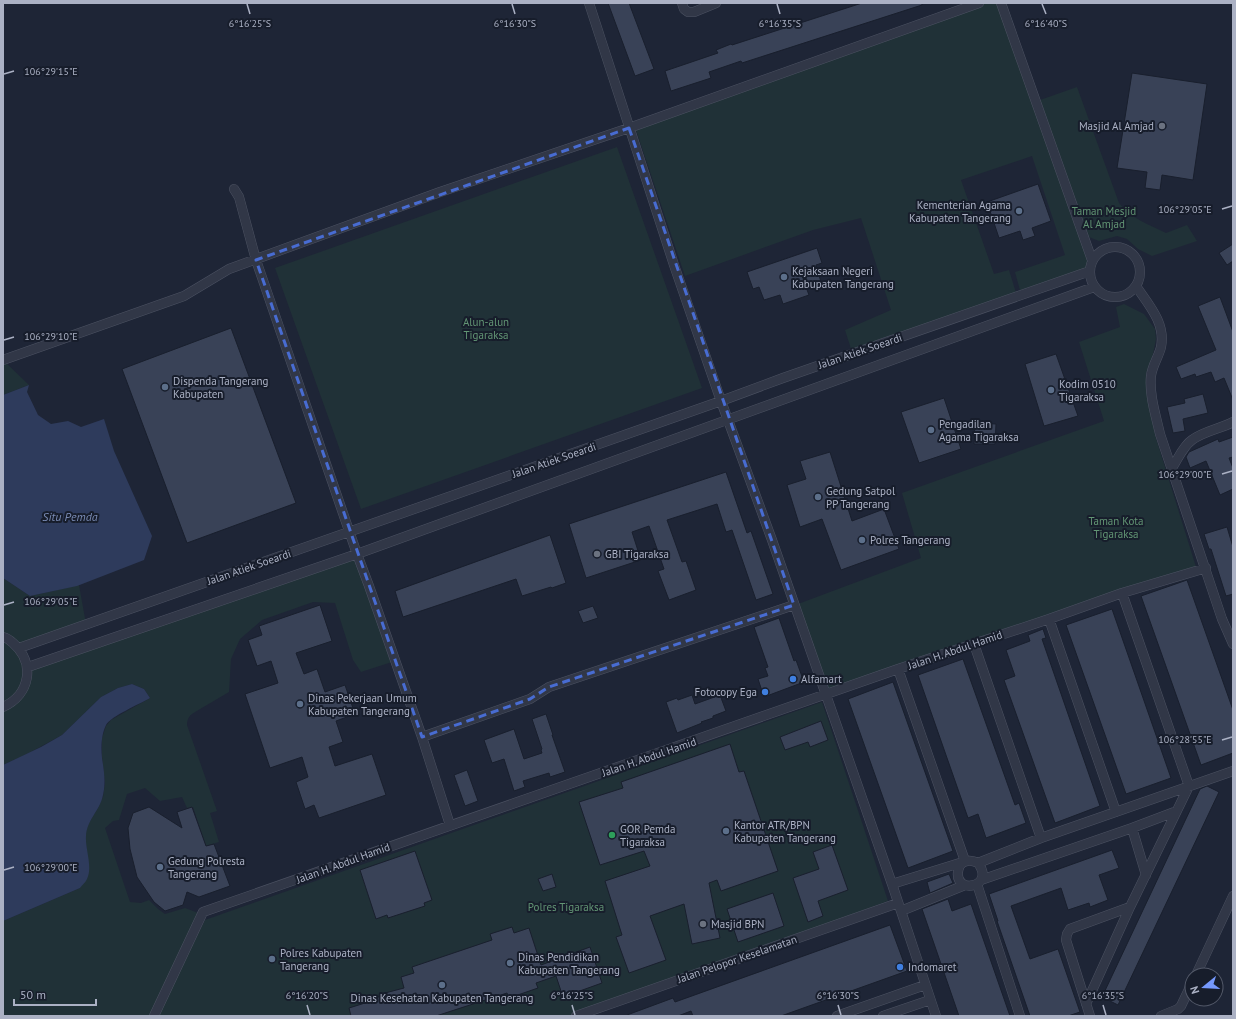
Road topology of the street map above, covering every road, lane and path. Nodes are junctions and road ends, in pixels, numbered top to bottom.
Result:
1 (589, 3) edge
2 (682, 3) edge
3 (716, 3) edge
4 (979, 3) edge
5 (1001, 3) edge
6 (629, 128) junction
7 (234, 189) dead end
8 (256, 260) junction
9 (1092, 260) junction
10 (1090, 271) junction
11 (1136, 286) junction
12 (1094, 287) junction
13 (3, 360) edge
14 (721, 402) junction
15 (728, 420) junction
16 (1233, 422) edge
17 (1172, 468) junction
18 (349, 532) junction
19 (356, 554) junction
20 (1206, 568) junction
21 (1122, 593) junction
22 (794, 605) junction
23 (1049, 619) junction
24 (3, 637) edge
25 (974, 644) junction
26 (1233, 644) edge
27 (19, 648) junction
28 (28, 667) junction
29 (898, 669) junction
30 (826, 695) junction
31 (3, 707) edge
32 (422, 737) junction
33 (1233, 771) edge
34 (1224, 774) junction
35 (1233, 778) edge
36 (1189, 786) junction
37 (1177, 811) junction
38 (1116, 812) junction
39 (450, 825) junction
40 (1132, 828) junction
41 (1041, 838) junction
42 (964, 862) junction
43 (978, 863) junction
44 (1146, 875) junction
45 (979, 882) junction
46 (892, 884) junction
47 (965, 885) junction
48 (1233, 896) edge
49 (899, 907) junction
50 (1130, 907) junction
51 (1200, 967) edge
52 (925, 984) junction
53 (930, 1000) junction
54 (1184, 1000) edge
55 (1086, 1004) junction
56 (154, 1016) edge
57 (576, 1016) edge
58 (837, 1016) edge
59 (883, 1016) edge
60 (936, 1016) edge
61 (1020, 1016) edge
62 (1090, 1016) edge
63 (1161, 1016) edge

1 - 6 street
2 - 3 street
4 - 6 street
5 - 9 street
6 - 8 street
6 - 14 street
7 - 8 street
8 - 13 street
8 - 18 street
9 - 10 street
9 - 11 street
10 - 12 street
10 - 14 street, Jalan Atiek Soeardi
11 - 12 street
11 - 17 street
12 - 15 street, Jalan Atiek Soeardi
14 - 15 street
14 - 18 street, Jalan Atiek Soeardi
15 - 19 street, Jalan Atiek Soeardi
15 - 22 street
16 - 17 street
17 - 20 street
18 - 19 street
18 - 27 street, Jalan Atiek Soeardi
19 - 28 street, Jalan Atiek Soeardi
19 - 32 street
20 - 21 street, Jalan H. Abdul Hamid
20 - 26 street
21 - 23 street, Jalan H. Abdul Hamid
21 - 36 street
22 - 30 street
22 - 32 street
23 - 25 street, Jalan H. Abdul Hamid
23 - 38 street
24 - 27 street
25 - 29 street, Jalan H. Abdul Hamid
25 - 41 street
27 - 28 street
28 - 31 street
29 - 30 street, Jalan H. Abdul Hamid
29 - 42 street
30 - 39 street, Jalan H. Abdul Hamid
30 - 46 street
32 - 39 street
33 - 34 street
34 - 35 street
34 - 36 street
36 - 37 street
36 - 38 street
37 - 40 street
37 - 44 street
38 - 41 street
39 - 56 street, Jalan H. Abdul Hamid
40 - 44 street
40 - 45 street
41 - 43 street
42 - 43 street
42 - 46 street
42 - 47 street
43 - 45 street
44 - 50 street
45 - 47 street
45 - 61 street
46 - 49 street
47 - 49 street, Jalan Pelopor Keselamatan
48 - 51 street
49 - 52 street
49 - 57 street, Jalan Pelopor Keselamatan
50 - 55 street
50 - 55 street
52 - 53 street
52 - 58 street
53 - 59 street
53 - 60 street
54 - 63 street
55 - 62 street

